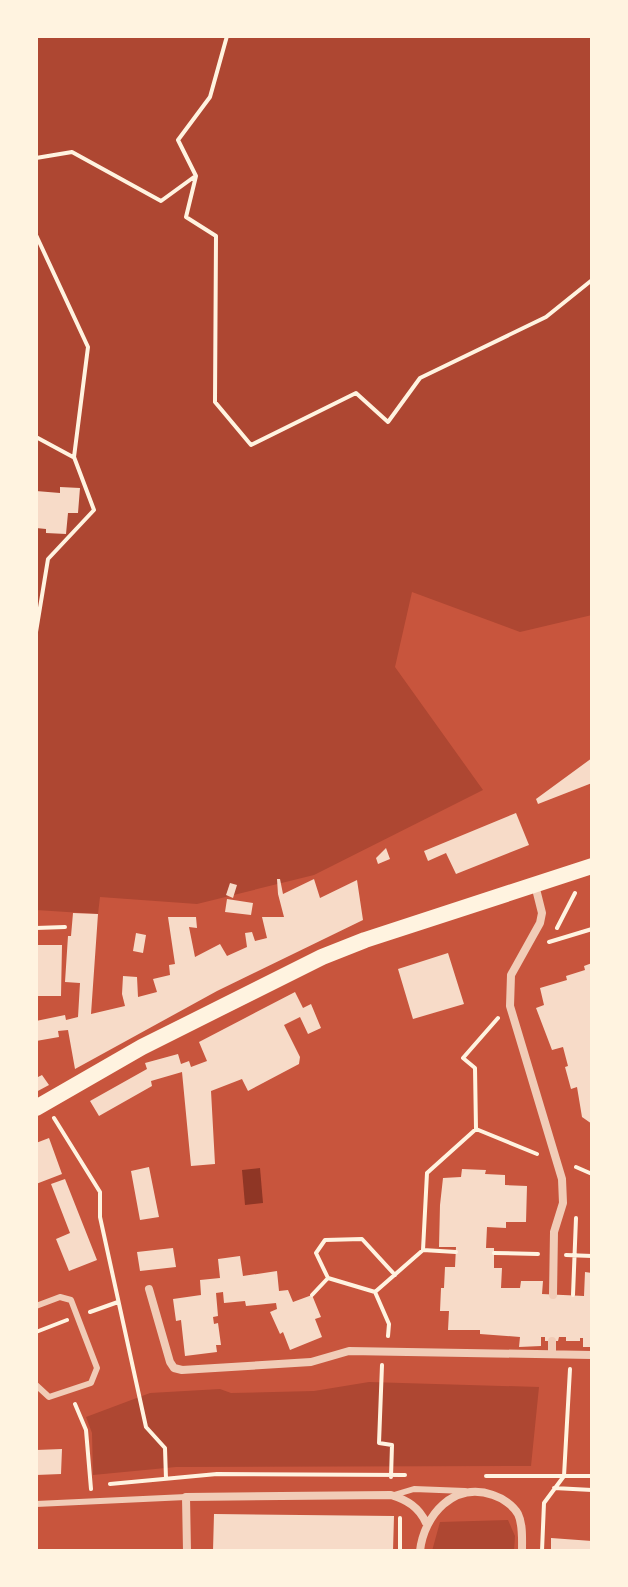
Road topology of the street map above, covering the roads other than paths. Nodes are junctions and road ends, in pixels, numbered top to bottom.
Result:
1 (592, 866) edge
2 (535, 885) junction
3 (40, 1105) edge
4 (149, 1289) dead end
5 (553, 1295) dead end
6 (36, 1306) edge
7 (552, 1341) dead end
8 (552, 1354) junction
9 (592, 1355) edge
10 (36, 1385) edge
11 (465, 1491) junction
12 (391, 1495) junction
13 (186, 1497) junction
14 (36, 1504) edge
15 (426, 1523) junction
16 (187, 1551) edge
17 (420, 1551) edge
18 (522, 1551) edge

1 - 2 main road
2 - 3 main road
2 - 5 street
4 - 8 street
6 - 10 lane
7 - 8 street
8 - 9 street
11 - 12 lane
11 - 15 street
11 - 18 street
12 - 13 street
12 - 15 street
13 - 14 lane
13 - 16 street
15 - 17 street

